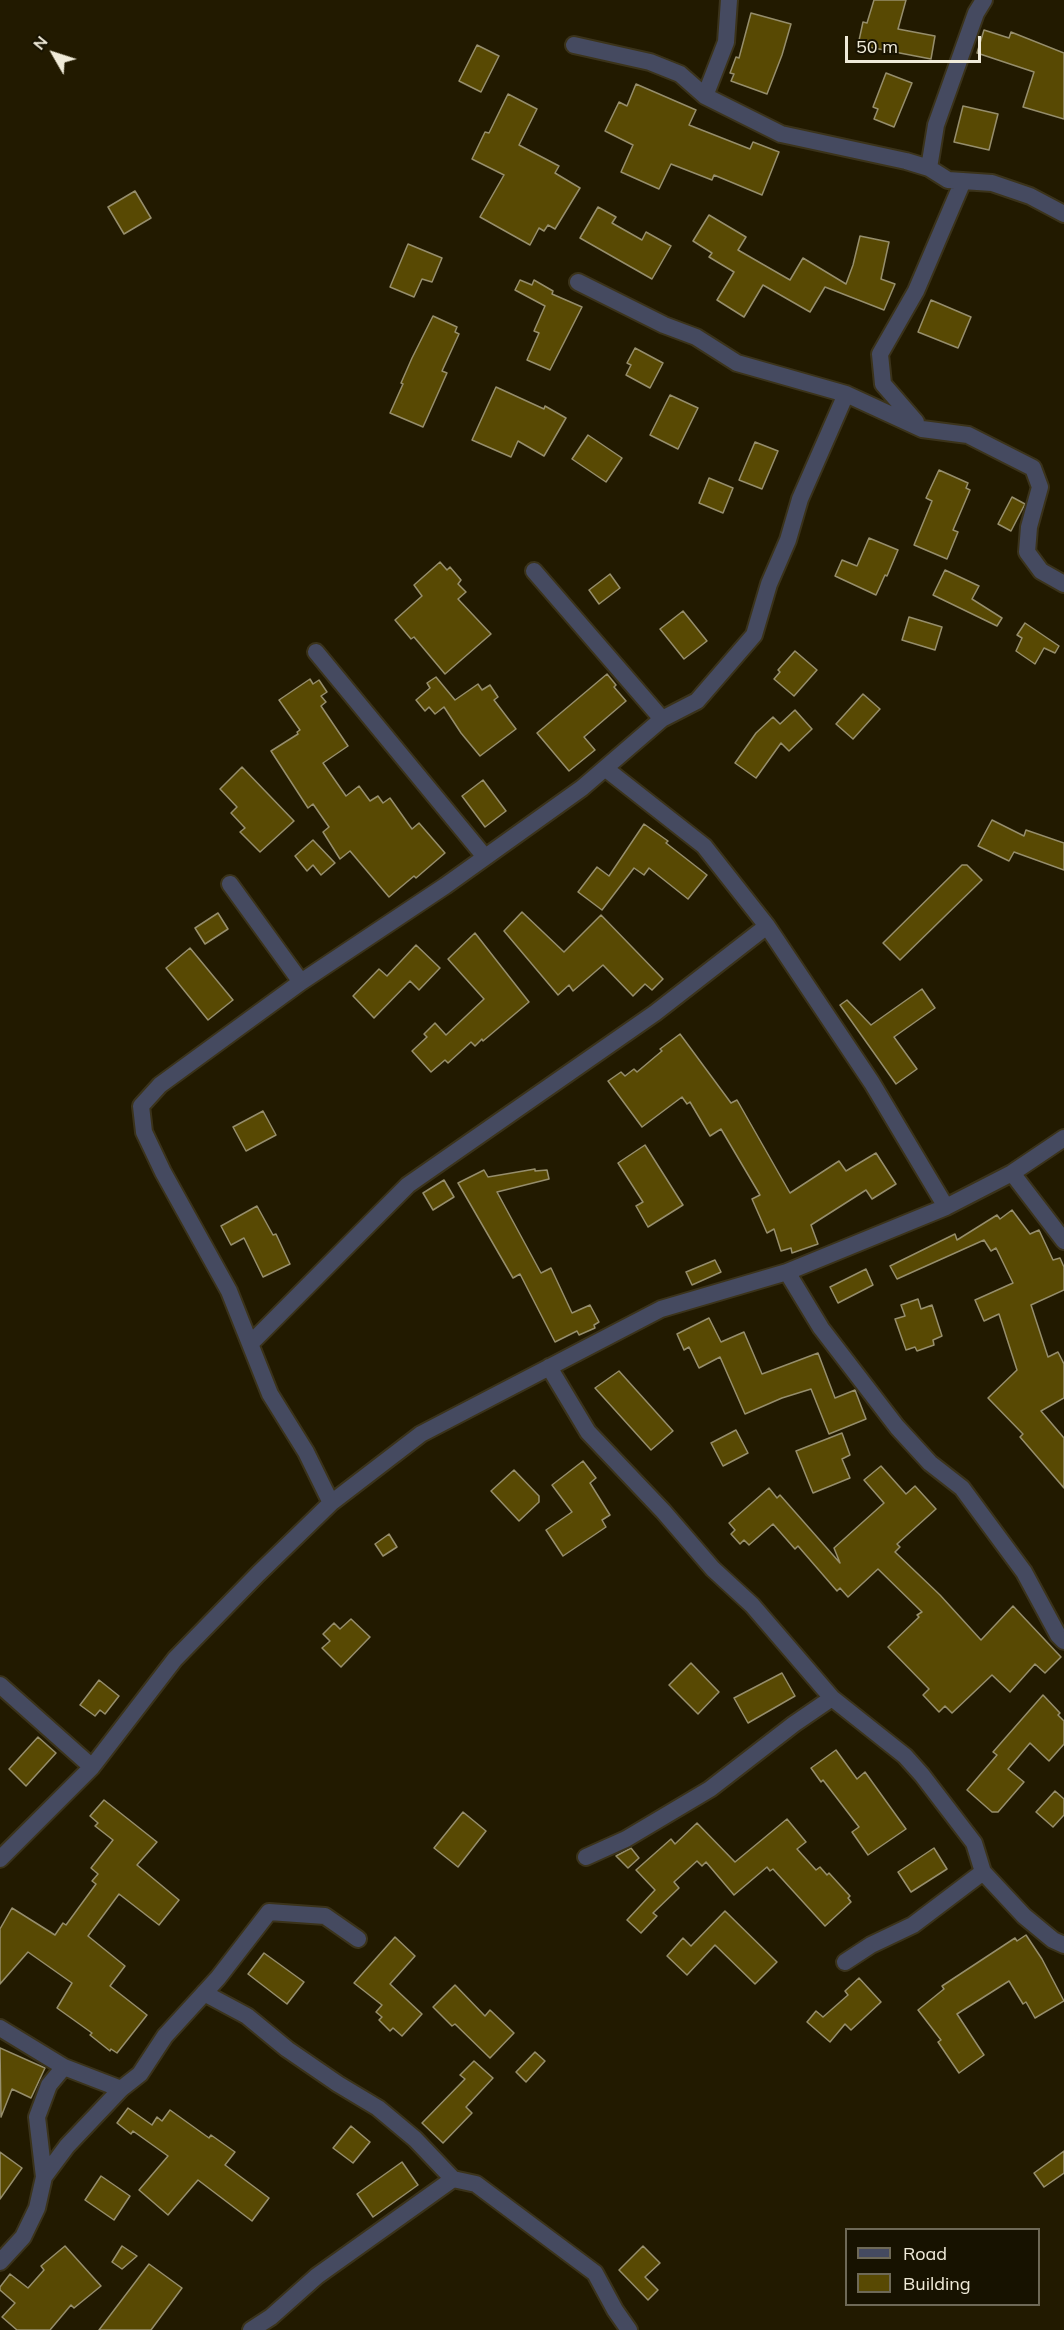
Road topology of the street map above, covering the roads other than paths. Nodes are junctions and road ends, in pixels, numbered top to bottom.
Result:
1 (729, 0) edge
2 (984, 0) edge
3 (573, 45) dead end
4 (705, 96) junction
5 (929, 168) junction
6 (963, 181) junction
7 (1064, 214) edge
8 (578, 282) dead end
9 (846, 394) junction
10 (922, 429) junction
11 (534, 571) dead end
12 (1064, 584) edge
13 (316, 651) dead end
14 (662, 719) junction
15 (606, 769) junction
16 (485, 857) junction
17 (230, 884) dead end
18 (767, 926) junction
19 (301, 982) junction
20 (1064, 1138) edge
21 (1012, 1173) junction
22 (946, 1207) junction
23 (1064, 1241) edge
24 (788, 1272) junction
25 (251, 1343) junction
26 (549, 1367) junction
27 (330, 1503) junction
28 (1064, 1641) edge
29 (0, 1685) edge
30 (832, 1698) junction
31 (92, 1767) junction
32 (586, 1857) dead end
33 (0, 1859) edge
34 (983, 1872) junction
35 (358, 1939) dead end
36 (1064, 1945) edge
37 (845, 1962) dead end
38 (204, 1992) junction
39 (0, 2028) edge
40 (64, 2067) junction
41 (121, 2089) junction
42 (44, 2177) junction
43 (453, 2179) junction
44 (0, 2262) edge
45 (251, 2330) edge
46 (629, 2330) edge

1 - 4 street
2 - 5 street
3 - 4 street
4 - 5 street
5 - 6 street
6 - 7 street
6 - 10 street
8 - 9 street
9 - 10 street
9 - 14 street
10 - 12 street
11 - 14 street
13 - 16 street
14 - 15 street
15 - 16 street
15 - 18 street
16 - 19 street
17 - 19 street
18 - 22 street
18 - 25 street
19 - 25 street
20 - 21 street
21 - 22 street
21 - 23 street
22 - 24 street
24 - 26 street
24 - 28 street
25 - 27 street
26 - 27 street
26 - 30 street
27 - 31 street
29 - 31 street
30 - 32 street
30 - 34 street
31 - 33 street
34 - 36 street
34 - 37 street
35 - 38 street
38 - 41 street
38 - 43 street
39 - 40 street
40 - 41 street
40 - 42 street
41 - 42 street
42 - 44 street
43 - 45 street
43 - 46 street

